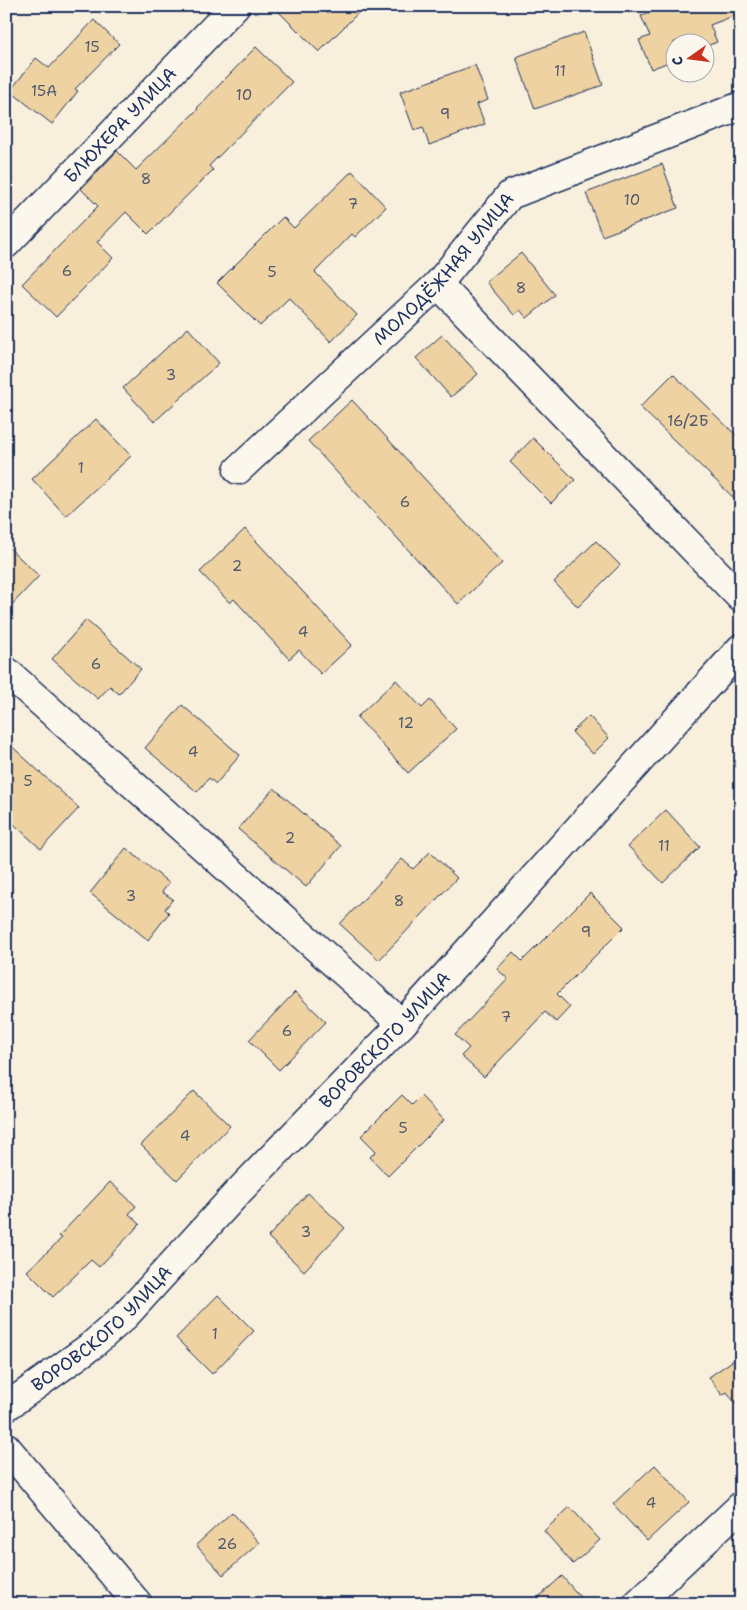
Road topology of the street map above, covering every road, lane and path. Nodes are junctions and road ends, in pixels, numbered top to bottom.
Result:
1 (234, 6) edge
2 (741, 106) edge
3 (6, 244) edge
4 (438, 284) junction
5 (238, 470) dead end
6 (741, 598) edge
7 (741, 648) edge
8 (6, 671) edge
9 (402, 1024) junction
10 (6, 1407) edge
11 (6, 1447) edge
12 (741, 1506) edge
13 (138, 1604) edge
14 (637, 1604) edge

1 - 3 street, БЛЮХЕРА УЛИЦА
2 - 4 street, МОЛОДЁЖНАЯ УЛИЦА
4 - 5 street, МОЛОДЁЖНАЯ УЛИЦА
4 - 6 street
7 - 9 street, ВОРОВСКОГО УЛИЦА
8 - 9 street
9 - 10 street, ВОРОВСКОГО УЛИЦА
11 - 13 street
12 - 14 street

